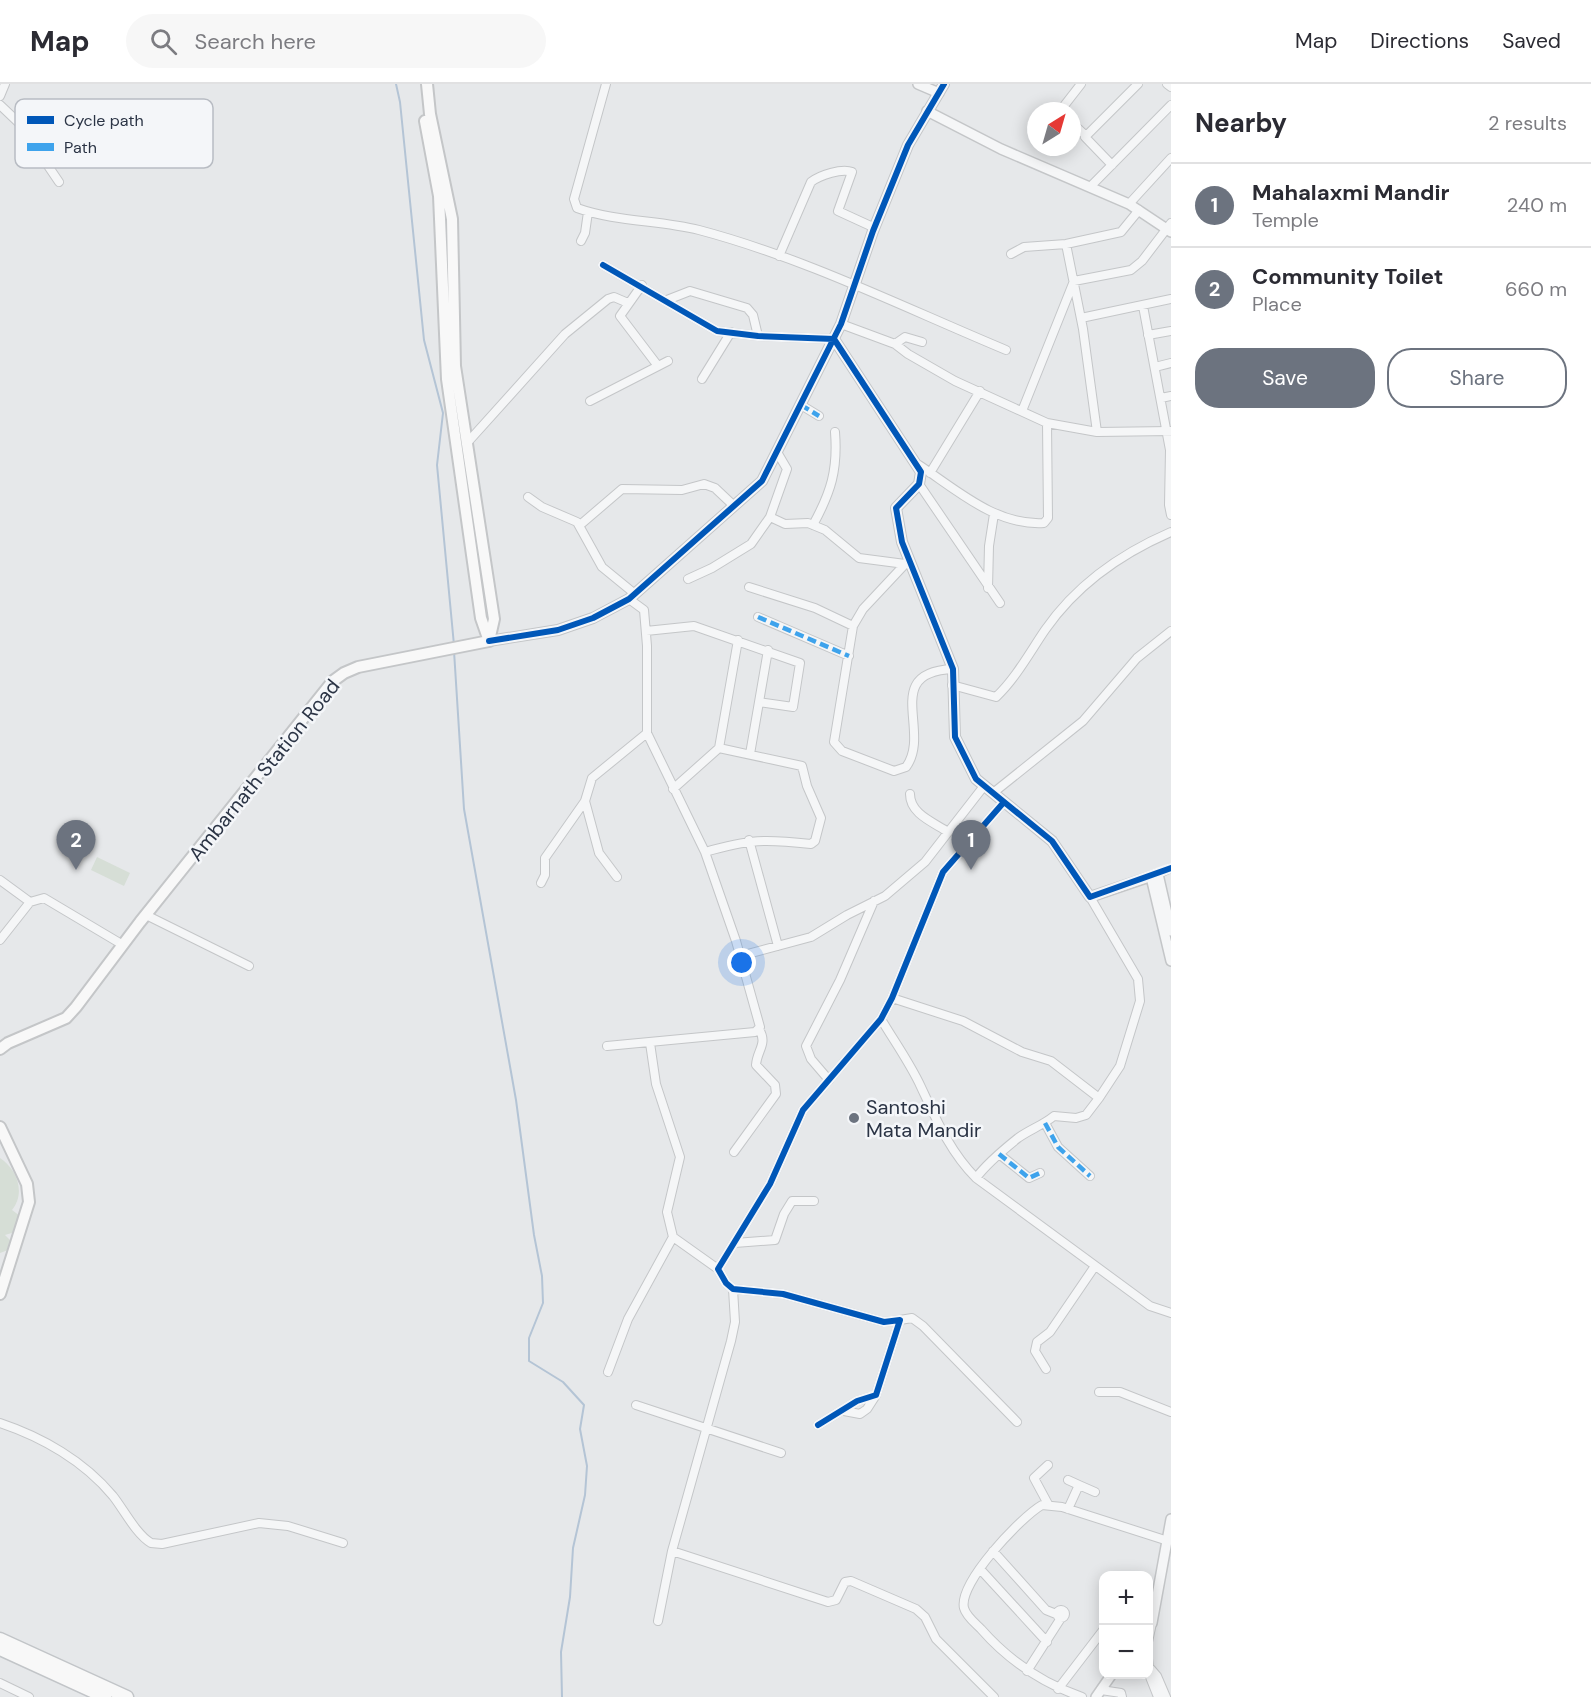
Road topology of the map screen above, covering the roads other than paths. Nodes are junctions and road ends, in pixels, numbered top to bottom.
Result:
1 (5, 84) edge
2 (420, 84) edge
3 (427, 84) edge
4 (606, 84) edge
5 (918, 84) edge
6 (944, 84) edge
7 (1081, 84) edge
8 (1138, 84) edge
9 (1167, 84) edge
10 (1171, 87) edge
11 (939, 93) junction
12 (0, 96) edge
13 (1067, 102) edge
14 (0, 105) edge
15 (1171, 105) edge
16 (927, 111) junction
17 (15, 119) edge
18 (1081, 131) edge
19 (1085, 135) junction
20 (1171, 158) edge
21 (1112, 165) junction
22 (50, 168) edge
23 (59, 182) dead end
24 (1090, 187) junction
25 (1129, 204) junction
26 (1139, 210) junction
27 (588, 212) junction
28 (874, 228) junction
29 (1170, 228) edge
30 (581, 241) dead end
31 (1066, 244) junction
32 (1011, 254) dead end
33 (779, 256) junction
34 (603, 265) dead end
35 (1074, 281) junction
36 (855, 284) junction
37 (642, 285) junction
38 (1171, 299) edge
39 (667, 300) junction
40 (628, 303) junction
41 (1143, 306) junction
42 (1081, 318) junction
43 (841, 324) junction
44 (1171, 331) edge
45 (730, 332) junction
46 (758, 336) junction
47 (1148, 336) junction
48 (834, 339) junction
49 (922, 342) dead end
50 (895, 344) junction
51 (1006, 350) dead end
52 (668, 361) dead end
53 (1171, 363) edge
54 (658, 366) junction
55 (1155, 367) junction
56 (702, 379) dead end
57 (980, 391) junction
58 (1171, 396) edge
59 (1161, 398) junction
60 (590, 401) dead end
61 (801, 405) junction
62 (1022, 411) junction
63 (819, 416) dead end
64 (1047, 423) junction
65 (836, 432) dead end
66 (1097, 432) junction
67 (1169, 432) edge
68 (467, 443) junction
69 (777, 452) junction
70 (919, 465) junction
71 (930, 473) junction
72 (919, 484) junction
73 (528, 497) dead end
74 (733, 505) junction
75 (994, 514) junction
76 (1171, 515) edge
77 (770, 517) junction
78 (580, 525) junction
79 (813, 525) junction
80 (1171, 532) edge
81 (907, 562) junction
82 (688, 579) dead end
83 (749, 587) dead end
84 (988, 588) junction
85 (632, 597) junction
86 (999, 603) dead end
87 (758, 617) dead end
88 (853, 626) junction
89 (646, 631) junction
90 (1171, 631) edge
91 (738, 640) junction
92 (489, 641) junction
93 (768, 650) junction
94 (849, 656) junction
95 (953, 669) junction
96 (952, 685) junction
97 (759, 702) junction
98 (647, 733) junction
99 (719, 748) junction
100 (750, 754) junction
101 (984, 786) junction
102 (674, 789) junction
103 (910, 794) dead end
104 (993, 794) junction
105 (585, 801) junction
106 (1004, 802) junction
107 (948, 832) junction
108 (749, 840) junction
109 (705, 852) junction
110 (1171, 868) edge
111 (1154, 875) junction
112 (617, 877) dead end
113 (0, 880) edge
114 (541, 884) dead end
115 (1089, 897) junction
116 (30, 902) junction
117 (874, 902) junction
118 (146, 915) junction
119 (1167, 925) edge
120 (0, 940) edge
121 (123, 945) junction
122 (778, 946) junction
123 (741, 956) junction
124 (1171, 961) edge
125 (249, 966) dead end
126 (892, 998) junction
127 (880, 1019) junction
128 (759, 1029) junction
129 (650, 1043) junction
130 (607, 1046) dead end
131 (0, 1049) edge
132 (829, 1080) junction
133 (1099, 1098) junction
134 (1045, 1123) junction
135 (0, 1127) edge
136 (734, 1152) dead end
137 (999, 1154) junction
138 (1040, 1173) dead end
139 (1090, 1176) dead end
140 (976, 1178) junction
141 (814, 1201) dead end
142 (673, 1237) junction
143 (735, 1243) junction
144 (1095, 1266) junction
145 (718, 1269) junction
146 (733, 1289) junction
147 (0, 1293) edge
148 (1171, 1313) edge
149 (900, 1320) junction
150 (1046, 1369) dead end
151 (608, 1372) dead end
152 (1099, 1392) dead end
153 (876, 1395) junction
154 (636, 1406) dead end
155 (844, 1411) junction
156 (1171, 1412) edge
157 (1017, 1422) dead end
158 (0, 1423) edge
159 (818, 1425) dead end
160 (705, 1428) junction
161 (781, 1453) dead end
162 (1048, 1465) dead end
163 (1068, 1480) dead end
164 (1079, 1485) junction
165 (1095, 1492) dead end
166 (1048, 1504) junction
167 (1068, 1509) junction
168 (1171, 1519) edge
169 (1168, 1541) junction
170 (343, 1543) dead end
171 (672, 1551) junction
172 (993, 1551) junction
173 (980, 1569) junction
174 (1153, 1611) edge
175 (658, 1621) dead end
176 (1099, 1636) edge
177 (0, 1639) edge
178 (1047, 1642) junction
179 (0, 1649) edge
180 (1027, 1671) junction
181 (1153, 1671) edge
182 (1109, 1679) edge
183 (1151, 1679) edge
184 (0, 1683) edge
185 (1058, 1689) junction
186 (1100, 1694) edge
187 (29, 1697) edge
188 (105, 1697) edge
189 (127, 1697) edge
190 (994, 1697) edge
191 (1082, 1697) edge
192 (1122, 1697) edge
193 (1158, 1697) edge
194 (1166, 1697) edge

1 - 12 street
2 - 92 main road
3 - 68 main road
4 - 27 street
5 - 11 street
6 - 11 street, Ambarnath Station Road
7 - 13 street
8 - 19 street
9 - 10 street
11 - 16 street, Ambarnath Station Road
14 - 17 street
15 - 21 street
16 - 24 street
16 - 28 street, Ambarnath Station Road
18 - 19 street
19 - 21 street
20 - 25 street
21 - 24 street
22 - 23 street
24 - 25 street
25 - 26 street
26 - 29 street
26 - 31 street
27 - 30 street
27 - 33 street
28 - 33 street
28 - 36 street, Ambarnath Station Road
29 - 35 street
31 - 32 street
31 - 35 street
33 - 36 street
34 - 37 street
35 - 42 street
35 - 62 street
36 - 43 street, Ambarnath Station Road
36 - 51 street
37 - 39 street
37 - 40 street
38 - 41 street
39 - 45 street
39 - 46 street
40 - 54 street
40 - 68 street
41 - 42 street
41 - 47 street
42 - 66 street
43 - 48 street, Ambarnath Station Road
43 - 50 street
44 - 47 street
45 - 46 street
45 - 56 street
46 - 48 street
47 - 55 street
48 - 61 street, Ambarnath Station Road
48 - 70 street
49 - 50 street
50 - 57 street
52 - 54 street
53 - 55 street
54 - 60 street
55 - 59 street
57 - 62 street
57 - 71 street
58 - 59 street
59 - 67 street
61 - 63 street
61 - 69 street, Ambarnath Station Road
62 - 64 street
64 - 66 street
64 - 75 street
65 - 79 street
66 - 67 street
67 - 76 street
68 - 92 main road
69 - 74 street, Ambarnath Station Road
69 - 77 street
70 - 71 street
70 - 72 street
71 - 75 street
72 - 81 street
72 - 84 street
73 - 78 street
74 - 78 street
74 - 85 street, Ambarnath Station Road
75 - 84 street
77 - 79 street
77 - 82 street
78 - 85 street
79 - 81 street
80 - 96 street
81 - 88 street
81 - 95 street
83 - 88 street
84 - 86 street
85 - 89 street
85 - 92 street, Ambarnath Station Road
87 - 94 street
88 - 94 street
89 - 91 street
89 - 98 street
90 - 104 street
91 - 93 street
91 - 99 street
92 - 118 main road, Ambarnath Station Road
93 - 97 street
93 - 97 street
94 - 95 street
95 - 96 street
96 - 101 street
97 - 100 street
98 - 102 street
98 - 105 street
99 - 100 street
99 - 102 street
100 - 108 street
101 - 104 street
101 - 107 street
102 - 109 street
103 - 107 street
104 - 106 street
105 - 112 street
105 - 114 street
106 - 115 street
106 - 126 street
107 - 117 street
108 - 109 street
108 - 122 street
109 - 123 street
110 - 111 street
111 - 115 street
111 - 119 street
113 - 116 street
115 - 133 street
116 - 120 street
116 - 121 street
117 - 122 street
117 - 132 street
118 - 121 main road, Ambarnath Station Road
118 - 125 street
119 - 124 street
121 - 131 main road, Ambarnath Station Road
122 - 123 street
123 - 128 street
126 - 127 street
126 - 133 street
127 - 132 street
127 - 140 street
128 - 129 street
128 - 136 street
129 - 130 street
129 - 142 street
132 - 143 street
133 - 134 street
134 - 137 street
134 - 139 street
135 - 147 main road
137 - 138 street
137 - 140 street
140 - 144 street
141 - 143 street
142 - 145 street
142 - 151 street
143 - 145 street
144 - 148 street
144 - 150 street
145 - 146 street
146 - 149 street
146 - 160 street
149 - 153 street
149 - 157 street
152 - 156 street
153 - 155 street
153 - 155 street
154 - 160 street
155 - 159 street
158 - 170 street
160 - 161 street
160 - 171 street
162 - 166 street
163 - 164 street
164 - 165 street
164 - 167 street
166 - 167 street
166 - 172 street
167 - 169 street
168 - 169 street
169 - 174 street
171 - 175 street
171 - 190 street
172 - 173 street
172 - 178 street
173 - 178 street
173 - 180 street
176 - 185 street
177 - 189 main road
178 - 180 street
179 - 188 main road
180 - 185 street
181 - 194 street
182 - 186 street
183 - 193 street
184 - 187 street
185 - 191 street
186 - 192 street

